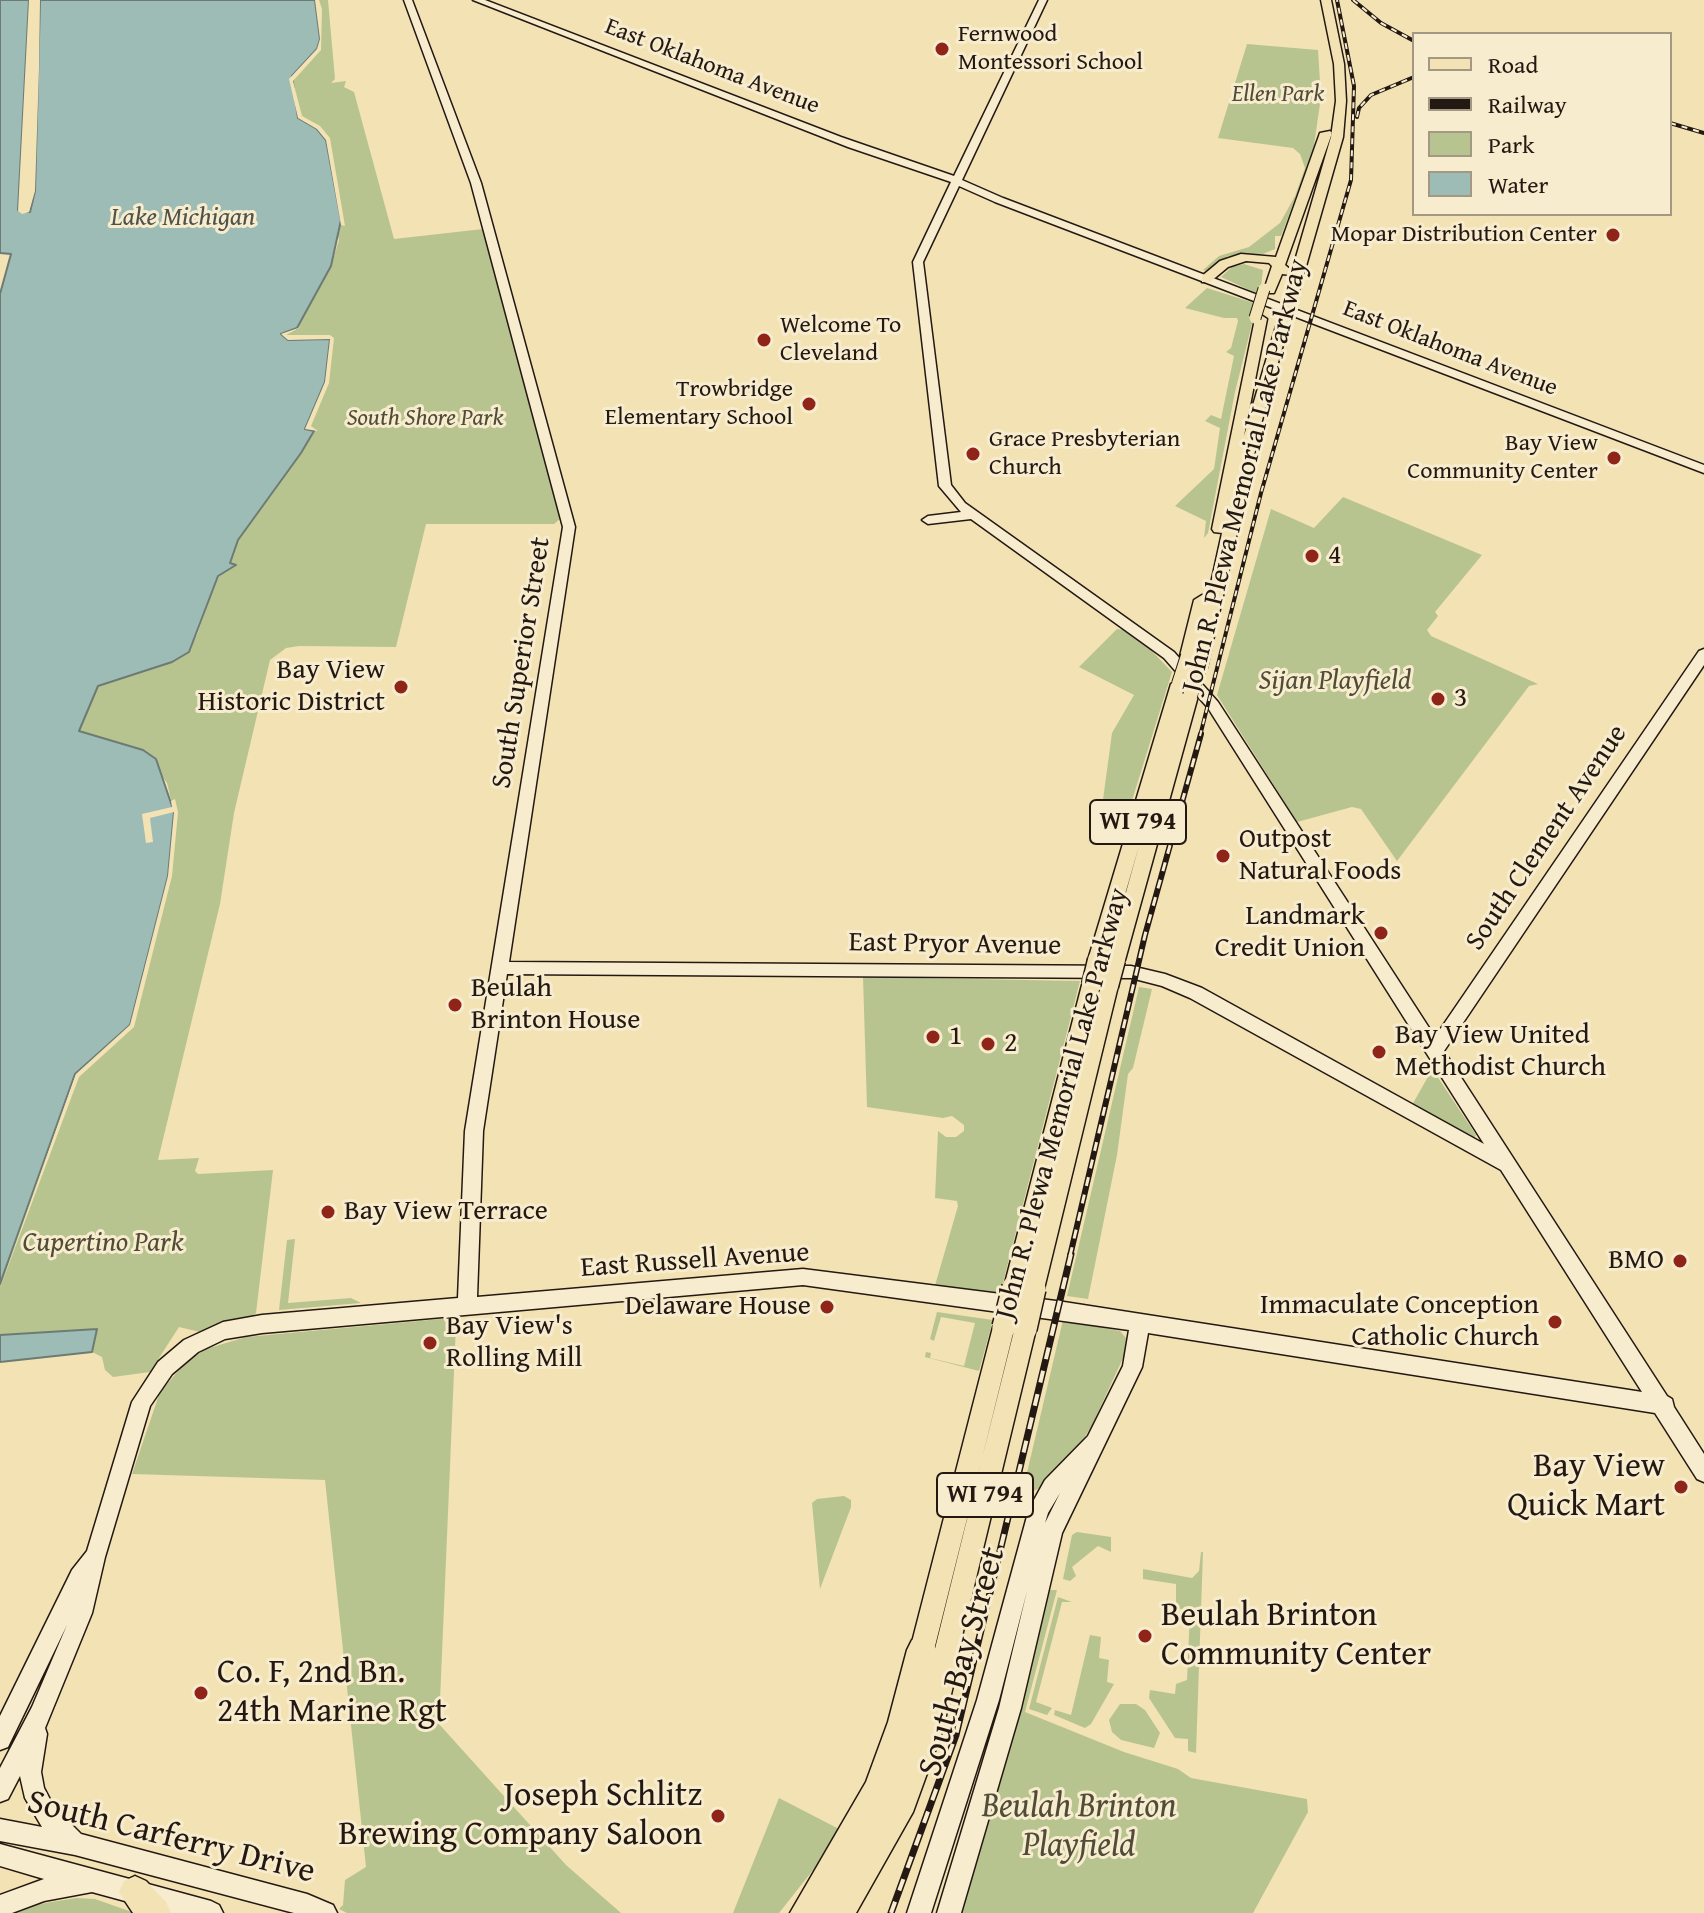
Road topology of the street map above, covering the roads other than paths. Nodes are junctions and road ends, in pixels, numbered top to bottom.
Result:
1 (408, 0) edge
2 (477, 0) edge
3 (1043, 0) edge
4 (1315, 0) edge
5 (1326, 0) edge
6 (956, 184) junction
7 (1302, 201) junction
8 (1305, 247) junction
9 (1255, 259) junction
10 (1279, 264) junction
11 (1206, 279) junction
12 (1277, 291) junction
13 (1267, 321) junction
14 (1704, 469) edge
15 (973, 515) junction
16 (928, 520) dead end
17 (1704, 654) edge
18 (1193, 662) junction
19 (500, 968) junction
20 (1434, 1052) junction
21 (1506, 1164) junction
22 (467, 1306) junction
23 (1140, 1323) junction
24 (1665, 1405) junction
25 (1094, 1443) junction
26 (1704, 1472) edge
27 (95, 1557) junction
28 (933, 1656) junction
29 (988, 1700) junction
30 (1010, 1708) junction
31 (40, 1715) junction
32 (0, 1739) edge
33 (0, 1791) edge
34 (0, 1830) edge
35 (75, 1844) junction
36 (0, 1855) edge
37 (834, 1865) junction
38 (96, 1880) junction
39 (145, 1902) edge
40 (0, 1906) edge
41 (211, 1913) edge
42 (325, 1913) edge
43 (790, 1913) edge
44 (806, 1913) edge
45 (838, 1913) edge
46 (919, 1913) edge
47 (949, 1913) edge

1 - 19 main road, South Superior Street
2 - 6 main road, East Oklahoma Avenue
3 - 6 main road
4 - 7 main road, John R. Plewa Memorial Lake Parkway / WI 794
5 - 8 main road, John R. Plewa Memorial Lake Parkway / WI 794
6 - 11 main road, East Oklahoma Avenue
6 - 15 main road
7 - 9 main road
7 - 10 main road, John R. Plewa Memorial Lake Parkway / WI 794
8 - 10 main road
8 - 12 main road, John R. Plewa Memorial Lake Parkway / WI 794
9 - 10 main road
9 - 11 main road
9 - 12 main road
10 - 12 main road, John R. Plewa Memorial Lake Parkway / WI 794
11 - 14 main road, East Oklahoma Avenue
12 - 13 main road, John R. Plewa Memorial Lake Parkway / WI 794, bridge
12 - 13 main road, John R. Plewa Memorial Lake Parkway / WI 794
13 - 18 main road, John R. Plewa Memorial Lake Parkway / WI 794
13 - 18 main road, John R. Plewa Memorial Lake Parkway / WI 794
15 - 16 main road
15 - 20 main road
17 - 20 main road, South Clement Avenue
18 - 28 main road, John R. Plewa Memorial Lake Parkway / WI 794, bridge
19 - 21 main road, East Pryor Avenue
19 - 22 main road, South Superior Street
20 - 21 main road
21 - 24 main road
22 - 23 main road, East Russell Avenue
22 - 27 main road, East Russell Avenue
23 - 24 main road, East Russell Avenue
23 - 25 main road, South Bay Street
24 - 26 main road
25 - 29 main road, South Bay Street
25 - 30 main road, South Bay Street
27 - 31 main road
27 - 32 main road
28 - 37 highway, John R. Plewa Memorial Lake Parkway / WI 794
28 - 45 highway, John R. Plewa Memorial Lake Parkway / WI 794
29 - 30 main road
29 - 46 main road, South Bay Street
30 - 47 main road, South Bay Street
31 - 33 main road
31 - 35 main road
34 - 35 main road, South Carferry Drive
35 - 42 main road, South Carferry Drive
36 - 38 main road, South Carferry Drive
37 - 43 highway
37 - 44 highway, John R. Plewa Memorial Lake Parkway / WI 794
38 - 39 main road, South Carferry Drive
38 - 40 main road
39 - 41 main road, South Carferry Drive

